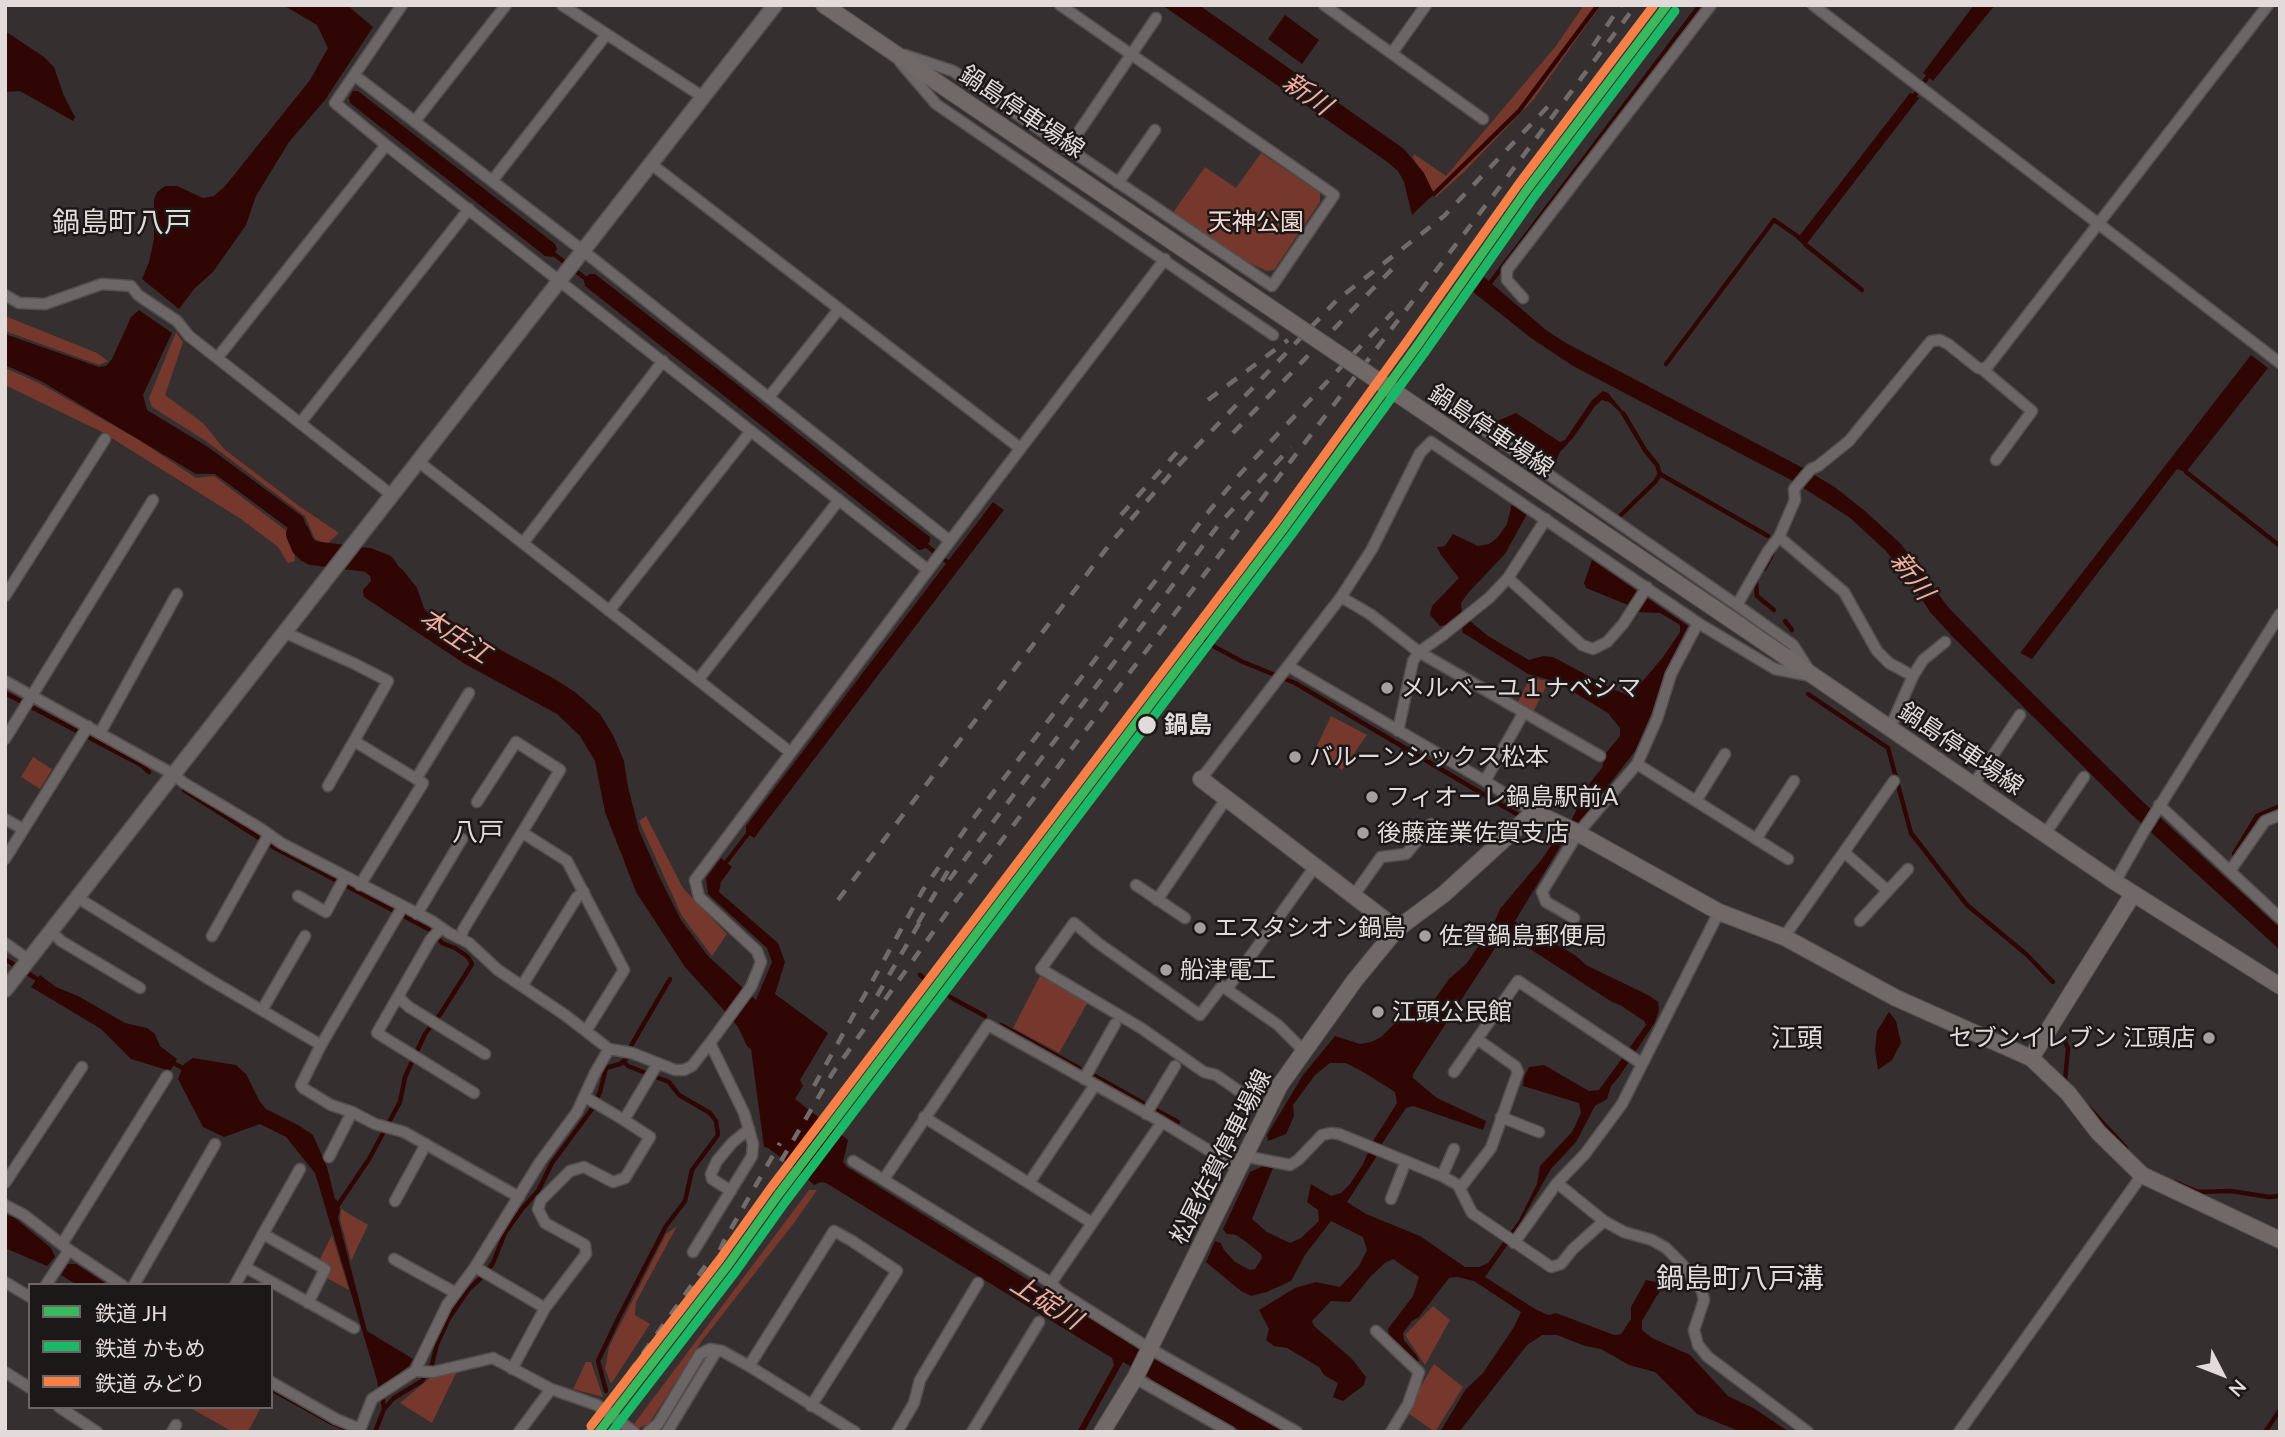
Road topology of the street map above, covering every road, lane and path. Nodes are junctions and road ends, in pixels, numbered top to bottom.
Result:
1 (402, 5) edge
2 (506, 5) edge
3 (562, 5) edge
4 (775, 5) edge
5 (824, 5) edge
6 (1060, 5) edge
7 (1324, 5) edge
8 (1426, 5) edge
9 (1712, 5) edge
10 (1813, 5) edge
11 (2268, 5) edge
12 (1156, 18) dead end
13 (606, 35) junction
14 (889, 50) junction
15 (1392, 53) junction
16 (1131, 54) junction
17 (352, 77) junction
18 (703, 97) junction
19 (1483, 120) dead end
20 (415, 121) junction
21 (1154, 130) dead end
22 (386, 145) junction
23 (1067, 149) junction
24 (651, 164) junction
25 (492, 181) junction
26 (1118, 183) junction
27 (469, 209) junction
28 (2098, 224) junction
29 (580, 253) junction
30 (1165, 259) junction
31 (561, 278) junction
32 (5, 295) edge
33 (1523, 298) dead end
34 (839, 309) junction
35 (1273, 335) dead end
36 (218, 358) junction
37 (663, 361) junction
38 (2280, 363) edge
39 (1982, 369) junction
40 (769, 397) junction
41 (1444, 402) dead end
42 (301, 422) junction
43 (751, 431) junction
44 (105, 439) dead end
45 (1020, 448) junction
46 (1996, 460) dead end
47 (419, 462) junction
48 (393, 496) junction
49 (153, 500) dead end
50 (839, 500) junction
51 (1546, 519) junction
52 (1779, 537) junction
53 (523, 543) junction
54 (948, 543) junction
55 (931, 566) junction
56 (1507, 578) junction
57 (1646, 589) junction
58 (177, 594) dead end
59 (5, 596) edge
60 (1341, 597) junction
61 (1737, 605) junction
62 (610, 611) junction
63 (2280, 614) edge
64 (1698, 623) junction
65 (286, 632) junction
66 (1945, 642) dead end
67 (1419, 652) junction
68 (1283, 673) junction
69 (1813, 676) junction
70 (1913, 676) junction
71 (698, 680) junction
72 (5, 681) edge
73 (469, 693) dead end
74 (28, 703) junction
75 (1524, 712) junction
76 (2020, 715) dead end
77 (1890, 728) junction
78 (1398, 731) junction
79 (85, 732) junction
80 (100, 733) junction
81 (5, 739) edge
82 (354, 741) junction
83 (790, 752) junction
84 (1725, 754) dead end
85 (1600, 756) dead end
86 (1637, 764) junction
87 (173, 774) junction
88 (2084, 777) dead end
89 (416, 779) junction
90 (1201, 779) joint
91 (1485, 781) junction
92 (1794, 781) dead end
93 (1894, 781) dead end
94 (1973, 785) junction
95 (328, 786) dead end
96 (1226, 799) junction
97 (1696, 801) junction
98 (477, 802) dead end
99 (2158, 807) junction
100 (1534, 812) junction
101 (2280, 815) edge
102 (5, 819) edge
103 (1431, 824) dead end
104 (23, 830) junction
105 (1572, 830) junction
106 (523, 833) junction
107 (2045, 834) junction
108 (462, 839) dead end
109 (1756, 839) junction
110 (266, 840) junction
111 (1844, 852) junction
112 (5, 859) edge
113 (1788, 859) dead end
114 (1316, 865) junction
115 (1908, 869) dead end
116 (2230, 871) junction
117 (343, 881) junction
118 (2115, 882) junction
119 (360, 885) junction
120 (1136, 885) dead end
121 (1888, 891) junction
122 (584, 892) junction
123 (2133, 894) junction
124 (1354, 895) junction
125 (298, 896) dead end
126 (78, 898) junction
127 (1157, 900) junction
128 (400, 912) junction
129 (1718, 912) junction
130 (417, 914) junction
131 (1185, 918) dead end
132 (1574, 918) dead end
133 (2280, 918) edge
134 (1860, 921) dead end
135 (1398, 929) junction
136 (51, 931) junction
137 (437, 933) junction
138 (212, 936) dead end
139 (305, 936) dead end
140 (1784, 937) junction
141 (461, 939) junction
142 (5, 943) edge
143 (27, 962) junction
144 (522, 986) junction
145 (2280, 986) edge
146 (140, 988) dead end
147 (1227, 989) junction
148 (5, 990) edge
149 (398, 997) junction
150 (262, 1010) junction
151 (1115, 1024) dead end
152 (586, 1031) junction
153 (1478, 1038) junction
154 (710, 1043) junction
155 (321, 1045) junction
156 (609, 1049) junction
157 (1305, 1052) junction
158 (485, 1054) dead end
159 (2031, 1058) junction
160 (1638, 1062) junction
161 (1175, 1066) dead end
162 (82, 1067) dead end
163 (654, 1071) junction
164 (1454, 1072) dead end
165 (167, 1076) dead end
166 (1084, 1079) junction
167 (1096, 1086) junction
168 (474, 1093) dead end
169 (591, 1100) junction
170 (1266, 1110) junction
171 (352, 1112) junction
172 (1146, 1114) junction
173 (924, 1117) junction
174 (1501, 1117) junction
175 (624, 1120) junction
176 (1162, 1122) junction
177 (749, 1129) junction
178 (1539, 1132) dead end
179 (215, 1144) dead end
180 (426, 1144) junction
181 (1454, 1149) dead end
182 (329, 1157) dead end
183 (853, 1161) dead end
184 (1406, 1161) junction
185 (1241, 1162) junction
186 (300, 1168) dead end
187 (2142, 1175) junction
188 (1442, 1176) junction
189 (884, 1179) junction
190 (1558, 1182) junction
191 (5, 1183) edge
192 (1029, 1183) junction
193 (1461, 1187) junction
194 (731, 1191) junction
195 (529, 1197) junction
196 (1391, 1199) dead end
197 (395, 1200) dead end
198 (5, 1205) edge
199 (1604, 1221) junction
200 (1092, 1223) junction
201 (263, 1234) junction
202 (1510, 1240) junction
203 (2280, 1240) edge
204 (65, 1250) junction
205 (694, 1252) dead end
206 (394, 1259) dead end
207 (245, 1267) junction
208 (482, 1271) junction
209 (5, 1282) edge
210 (47, 1283) edge
211 (119, 1283) edge
212 (135, 1283) edge
213 (236, 1283) edge
214 (273, 1283) edge
215 (273, 1283) edge
216 (978, 1283) dead end
217 (1051, 1283) junction
218 (456, 1293) junction
219 (28, 1296) edge
220 (307, 1303) junction
221 (545, 1308) junction
222 (1039, 1322) dead end
223 (354, 1328) dead end
224 (1376, 1331) dead end
225 (1149, 1348) junction
226 (717, 1350) junction
227 (749, 1366) junction
228 (512, 1369) junction
229 (423, 1371) junction
230 (5, 1372) edge
231 (1135, 1378) junction
232 (273, 1383) edge
233 (28, 1387) edge
234 (551, 1389) junction
235 (811, 1406) junction
236 (62, 1409) edge
237 (1218, 1429) edge
238 (360, 1430) edge
239 (672, 1430) edge
240 (97, 1432) edge
241 (519, 1432) edge
242 (634, 1432) edge
243 (648, 1432) edge
244 (855, 1432) edge
245 (897, 1432) edge
246 (972, 1432) edge
247 (1102, 1432) edge
248 (1230, 1432) edge
249 (1297, 1432) edge
250 (1391, 1432) edge
251 (1808, 1432) edge
252 (1959, 1432) edge

1 - 17 street
2 - 20 street
3 - 13 street
4 - 18 street
5 - 14 main road, 鍋島停車場線
6 - 16 street
7 - 15 street
8 - 15 street
9 - 33 street
10 - 28 street
11 - 28 street
12 - 16 street
13 - 18 street
13 - 25 street
14 - 23 street
14 - 30 street
14 - 69 main road, 鍋島停車場線, bridge
15 - 19 street
16 - 23 street
16 - 26 street
17 - 20 street
17 - 22 street
18 - 24 street
20 - 25 street
21 - 26 street
22 - 27 street
22 - 36 street
23 - 26 street
24 - 29 street
24 - 34 street
25 - 29 street
27 - 31 street
27 - 42 street
28 - 38 street
28 - 39 street
29 - 31 street
29 - 40 street
30 - 35 street
30 - 45 street
31 - 37 street
31 - 47 street
32 - 36 street
34 - 40 street
34 - 45 street
36 - 42 street
37 - 43 street
37 - 53 street
39 - 46 street
39 - 52 street
40 - 54 street
41 - 61 street
42 - 48 street
43 - 50 street
43 - 62 street
44 - 59 street
45 - 54 street
47 - 48 street
47 - 53 street
48 - 65 street
49 - 74 street
50 - 55 street
50 - 71 street
51 - 56 street
51 - 57 street
51 - 60 street
52 - 61 street
52 - 70 street
53 - 62 street
54 - 55 street
55 - 83 street
56 - 57 street
56 - 67 street
57 - 64 street
58 - 80 street
60 - 67 street
60 - 68 street
61 - 69 street
62 - 71 street
63 - 99 street
64 - 69 street
64 - 86 street
65 - 82 street
65 - 87 street
66 - 70 street
67 - 75 street
67 - 78 street
68 - 78 street
68 - 90 street
69 - 77 main road, 鍋島停車場線
70 - 77 street
71 - 83 street
72 - 74 street
73 - 89 street
74 - 79 street
74 - 81 street
75 - 85 street
75 - 91 street
76 - 94 street
77 - 94 main road, 鍋島停車場線
78 - 91 street
79 - 80 street
79 - 104 street
80 - 87 street
82 - 89 street
82 - 95 street
83 - 154 street
84 - 97 street
86 - 97 street
86 - 105 street
87 - 110 street
87 - 126 street
88 - 107 street
89 - 119 street
90 - 96 main road
91 - 100 street
92 - 109 street
93 - 111 street
94 - 107 main road, 鍋島停車場線
96 - 114 main road
96 - 127 street
97 - 109 street
98 - 106 street
99 - 116 street
99 - 118 street
100 - 105 main road
100 - 135 main road
101 - 116 street
102 - 104 street
103 - 124 street
104 - 112 street
105 - 129 main road
105 - 132 street
106 - 122 street
106 - 141 street
107 - 118 main road, 鍋島停車場線
108 - 130 street
109 - 113 street
110 - 117 street
110 - 138 street
111 - 121 street
111 - 140 street
114 - 124 main road
114 - 147 street
115 - 121 street
116 - 133 street
117 - 119 street
117 - 125 street
118 - 123 main road, 鍋島停車場線
119 - 128 street
120 - 127 street
121 - 134 street
122 - 144 street
122 - 152 street
123 - 145 main road, 鍋島停車場線
123 - 159 main road
124 - 135 main road
126 - 136 street
126 - 150 street
127 - 131 street
128 - 130 street
128 - 155 street
129 - 140 main road
129 - 160 street
130 - 137 street
135 - 157 main road, 松尾佐賀停車場線
136 - 143 street
136 - 146 street
137 - 141 street
137 - 149 street
139 - 150 street
140 - 159 main road
141 - 144 street
142 - 143 street
143 - 148 street
144 - 152 street
147 - 157 street
147 - 170 street
149 - 158 street
149 - 168 street
150 - 155 street
151 - 166 street
152 - 156 street
153 - 160 street
153 - 164 street
153 - 174 street
154 - 163 street
154 - 177 street
155 - 171 street
156 - 163 street
156 - 169 street
157 - 170 main road, 松尾佐賀停車場線
159 - 187 main road
160 - 190 street
161 - 172 street
162 - 191 street
163 - 175 street
165 - 204 street
166 - 167 street
166 - 173 street
167 - 172 street
167 - 192 street
169 - 175 street
169 - 195 street
170 - 185 main road, 松尾佐賀停車場線
171 - 180 street
171 - 182 street
172 - 176 street
173 - 189 street
173 - 192 street
174 - 178 street
174 - 193 street
175 - 195 street
176 - 185 street
176 - 200 street
177 - 194 street
177 - 194 street
179 - 212 street
180 - 195 street
180 - 197 street
181 - 188 street
183 - 189 street
184 - 185 street
184 - 188 street
184 - 196 street
185 - 225 main road, 松尾佐賀停車場線
186 - 201 street
187 - 203 main road
187 - 252 street
188 - 193 street
189 - 217 street
190 - 199 street
190 - 202 street
192 - 200 street
193 - 202 street
194 - 205 street
195 - 208 street
195 - 221 street
198 - 204 street
199 - 202 street
199 - 251 street
200 - 217 street
201 - 207 street
201 - 220 street
204 - 210 street
204 - 211 street
206 - 218 street
207 - 213 street
207 - 215 street
208 - 218 street
208 - 221 street
209 - 219 street
214 - 220 street
216 - 245 street
217 - 225 street
218 - 229 street
220 - 223 street
221 - 228 street
222 - 246 street
224 - 250 street
225 - 231 main road, 松尾佐賀停車場線
225 - 249 street
226 - 227 street
226 - 239 street
226 - 243 street
227 - 235 street
227 - 235 street
228 - 229 street
228 - 234 street
229 - 238 street
230 - 233 street
231 - 237 street
231 - 247 main road
232 - 238 street
234 - 241 street
234 - 242 street
235 - 244 street
236 - 240 street
237 - 248 street

